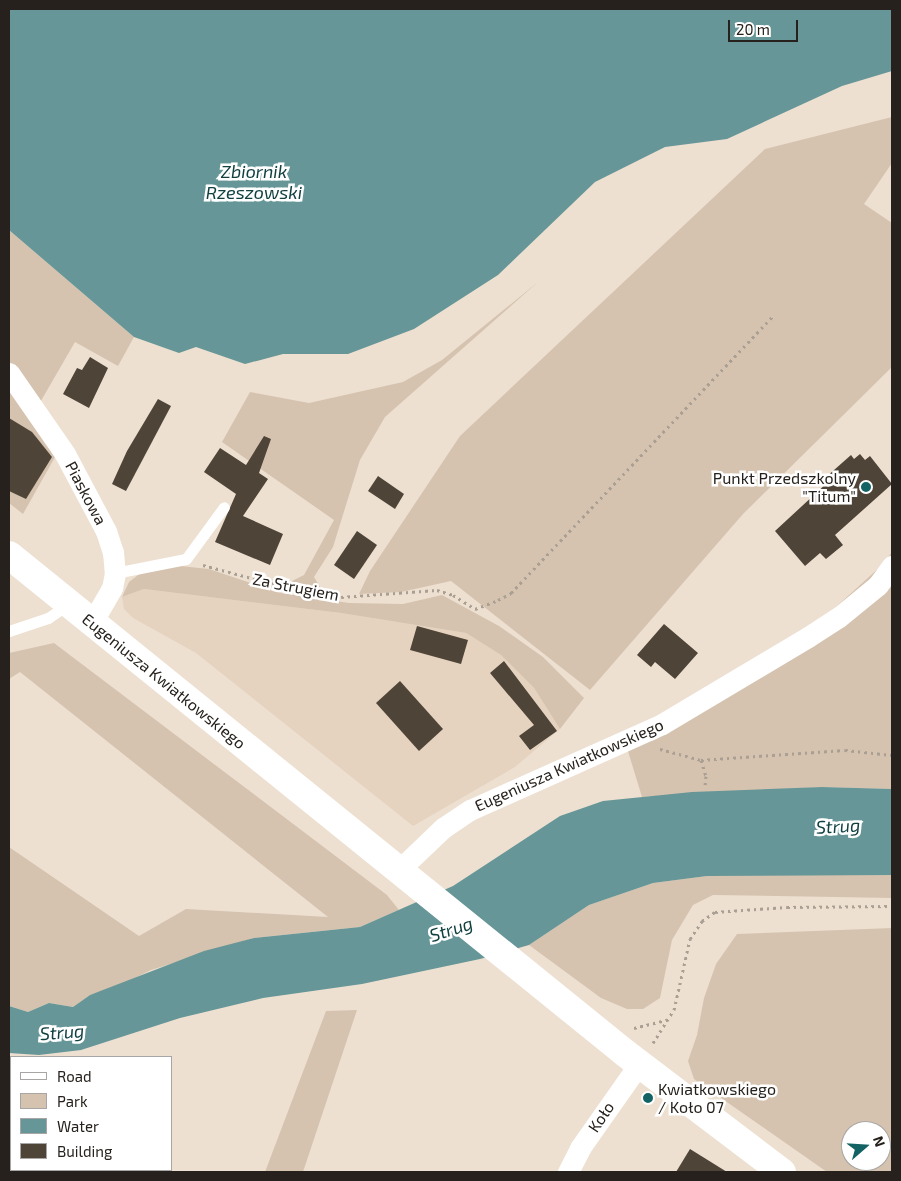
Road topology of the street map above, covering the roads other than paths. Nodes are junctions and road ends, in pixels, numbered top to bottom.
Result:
1 (9, 373) edge
2 (224, 507) dead end
3 (9, 555) edge
4 (892, 566) edge
5 (116, 573) junction
6 (69, 604) junction
7 (92, 622) junction
8 (9, 631) edge
9 (399, 870) junction
10 (639, 1064) junction
11 (568, 1172) edge
12 (782, 1172) edge

1 - 5 street, Piaskowa
2 - 5 lane
3 - 6 street, Eugeniusza Kwiatkowskiego
4 - 9 street, Eugeniusza Kwiatkowskiego
5 - 7 street
6 - 7 street, Eugeniusza Kwiatkowskiego
6 - 8 lane, Eugeniusza Kwiatkowskiego
7 - 9 street, Eugeniusza Kwiatkowskiego
9 - 10 street, Eugeniusza Kwiatkowskiego
10 - 11 street, Koło
10 - 12 street, Eugeniusza Kwiatkowskiego

